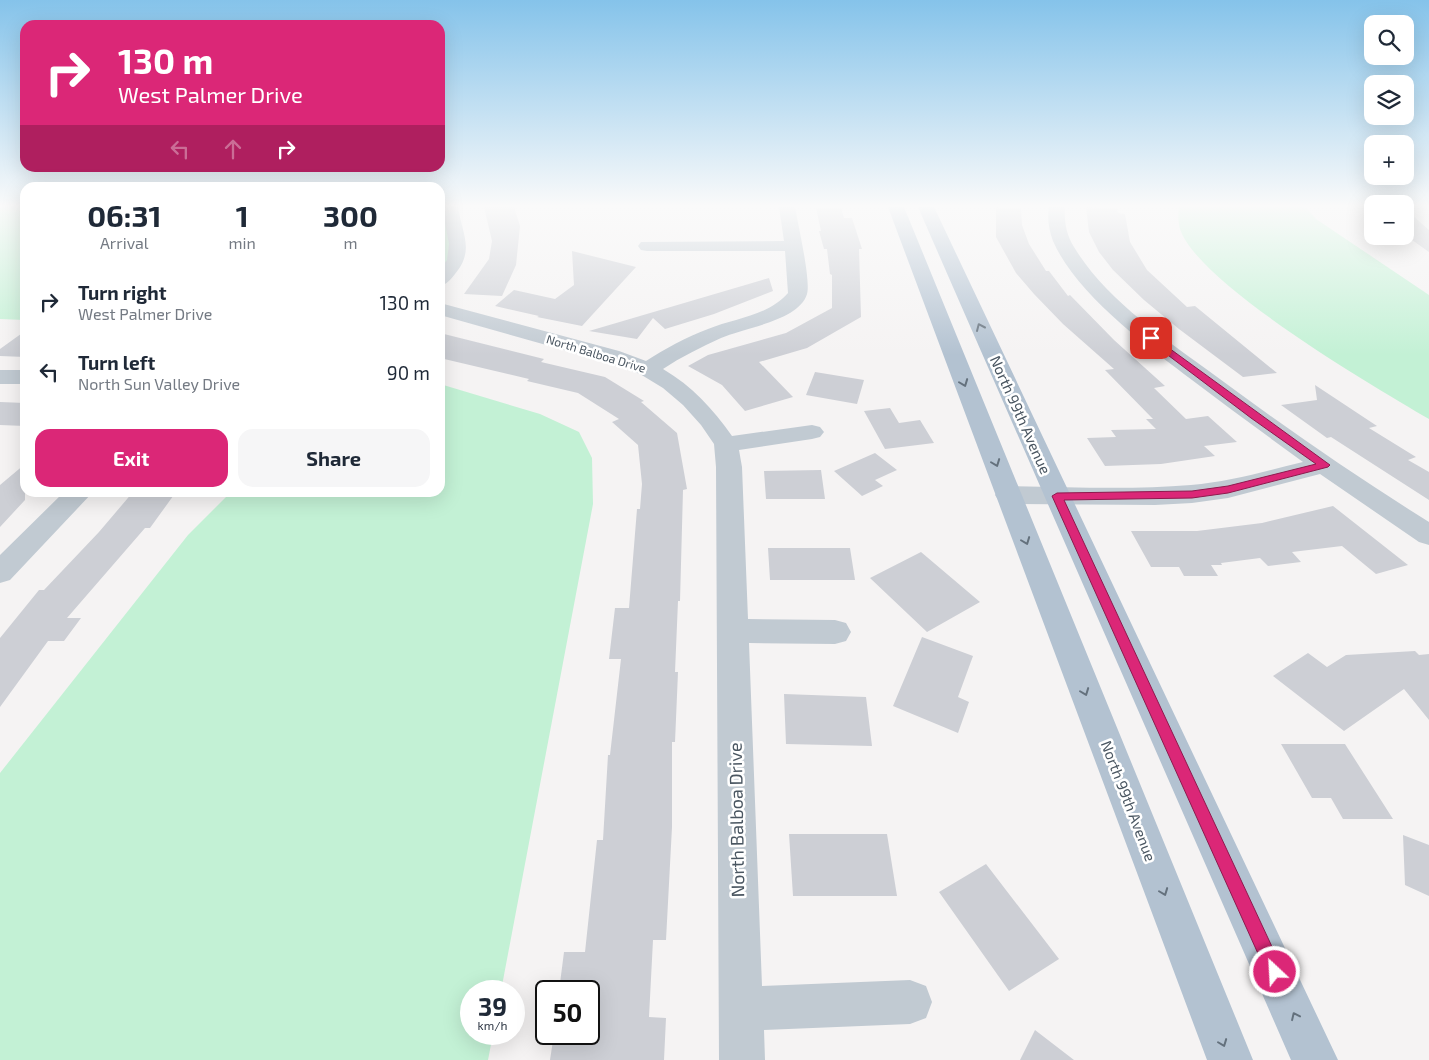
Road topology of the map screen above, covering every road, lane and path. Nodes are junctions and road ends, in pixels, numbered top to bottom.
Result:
1 (455, 256) edge
2 (795, 256) edge
3 (915, 256) edge
4 (948, 256) edge
5 (1071, 256) edge
6 (445, 274) edge
7 (445, 311) edge
8 (648, 369) junction
9 (0, 377) edge
10 (20, 378) edge
11 (812, 432) dead end
12 (726, 444) junction
13 (1325, 465) junction
14 (1008, 495) junction
15 (1057, 496) junction
16 (75, 497) edge
17 (1429, 535) edge
18 (0, 572) edge
19 (733, 631) junction
20 (835, 632) dead end
21 (910, 1002) dead end
22 (742, 1009) junction
23 (742, 1060) edge
24 (1230, 1060) edge
25 (1315, 1060) edge

1 - 6 street
2 - 8 street
3 -> 14 main road, North 99th Avenue
15 -> 4 main road, North 99th Avenue
5 - 13 street
7 - 8 street, North Balboa Drive
8 - 12 street, North Balboa Drive
9 - 10 street
11 - 12 street
12 - 19 street, North Balboa Drive
13 - 15 street
13 - 17 street
14 - 15 street
14 -> 24 main road, North 99th Avenue
25 -> 15 main road, North 99th Avenue
16 - 18 street
19 - 20 street
19 - 22 street, North Balboa Drive
21 - 22 street
22 - 23 street, North Balboa Drive

